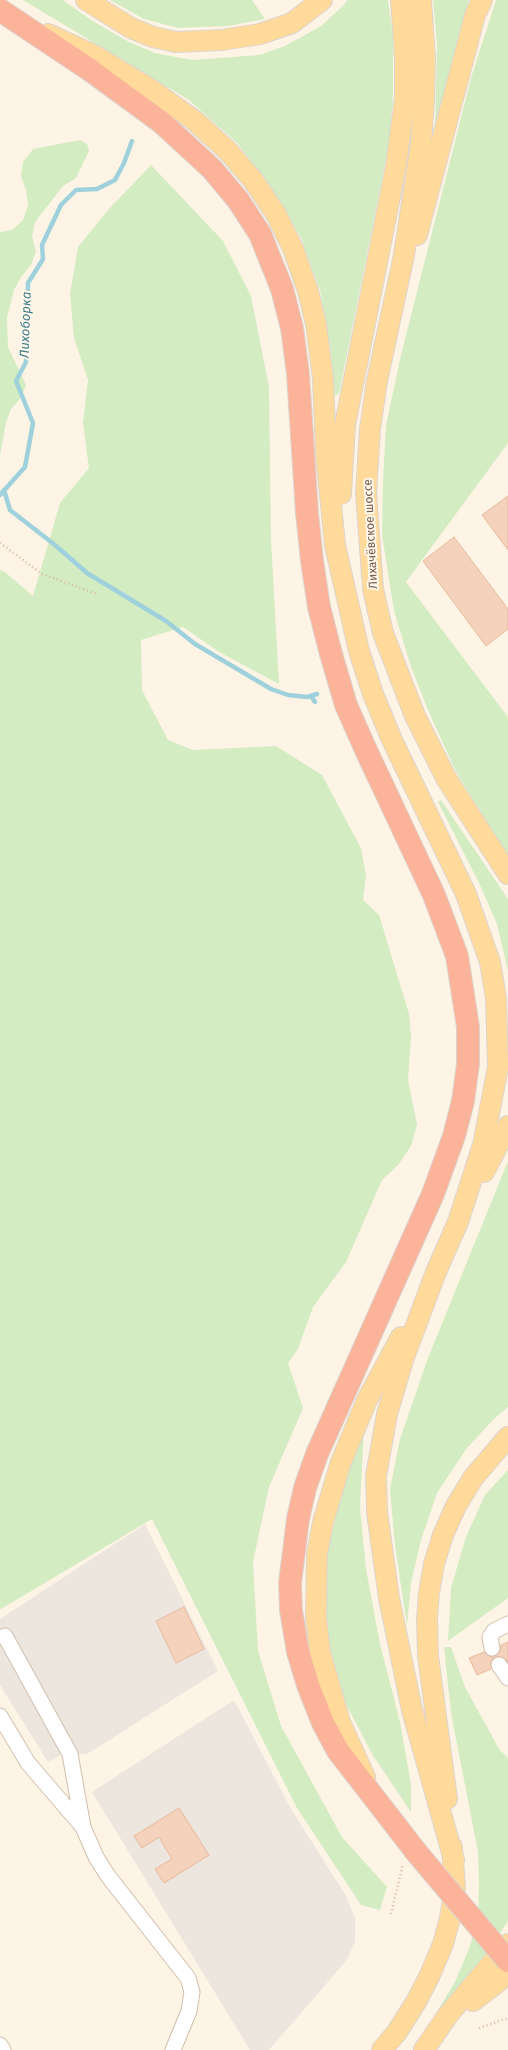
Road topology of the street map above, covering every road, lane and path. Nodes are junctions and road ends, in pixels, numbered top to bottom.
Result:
1 (86, 0) edge
2 (322, 0) edge
3 (401, 0) edge
4 (421, 0) edge
5 (482, 0) edge
6 (0, 10) edge
7 (19, 21) junction
8 (393, 309) junction
9 (0, 543) edge
10 (344, 582) junction
11 (97, 594) dead end
12 (508, 874) edge
13 (508, 1126) edge
14 (458, 1222) junction
15 (436, 1272) junction
16 (508, 1437) edge
17 (508, 1624) edge
18 (5, 1636) dead end
19 (492, 1648) dead end
20 (499, 1666) dead end
21 (508, 1678) edge
22 (0, 1716) edge
23 (376, 1801) junction
24 (83, 1827) junction
25 (409, 1859) junction
26 (454, 1860) junction
27 (391, 1914) dead end
28 (508, 1944) edge
29 (508, 1960) edge
30 (508, 1974) edge
31 (508, 2018) edge
32 (479, 2028) dead end
33 (0, 2045) edge
34 (3, 2050) edge
35 (173, 2050) edge
36 (382, 2050) edge
37 (424, 2050) edge

1 - 2 main road
3 - 10 main road
4 - 8 main road
5 - 8 main road
6 - 7 highway
7 - 10 main road
7 - 23 highway
8 - 12 main road, Лихачёвское шоссе
9 - 11 path
10 - 14 main road
13 - 14 main road
14 - 15 main road
15 - 23 main road
15 - 26 main road
16 - 26 main road
17 - 19 lane
18 - 24 lane
20 - 21 lane
22 - 24 lane
23 - 25 highway
24 - 35 lane
25 - 27 path
25 - 29 highway, bridge
26 - 36 main road
28 - 37 main road
30 - 37 main road
31 - 32 path
33 - 34 lane

